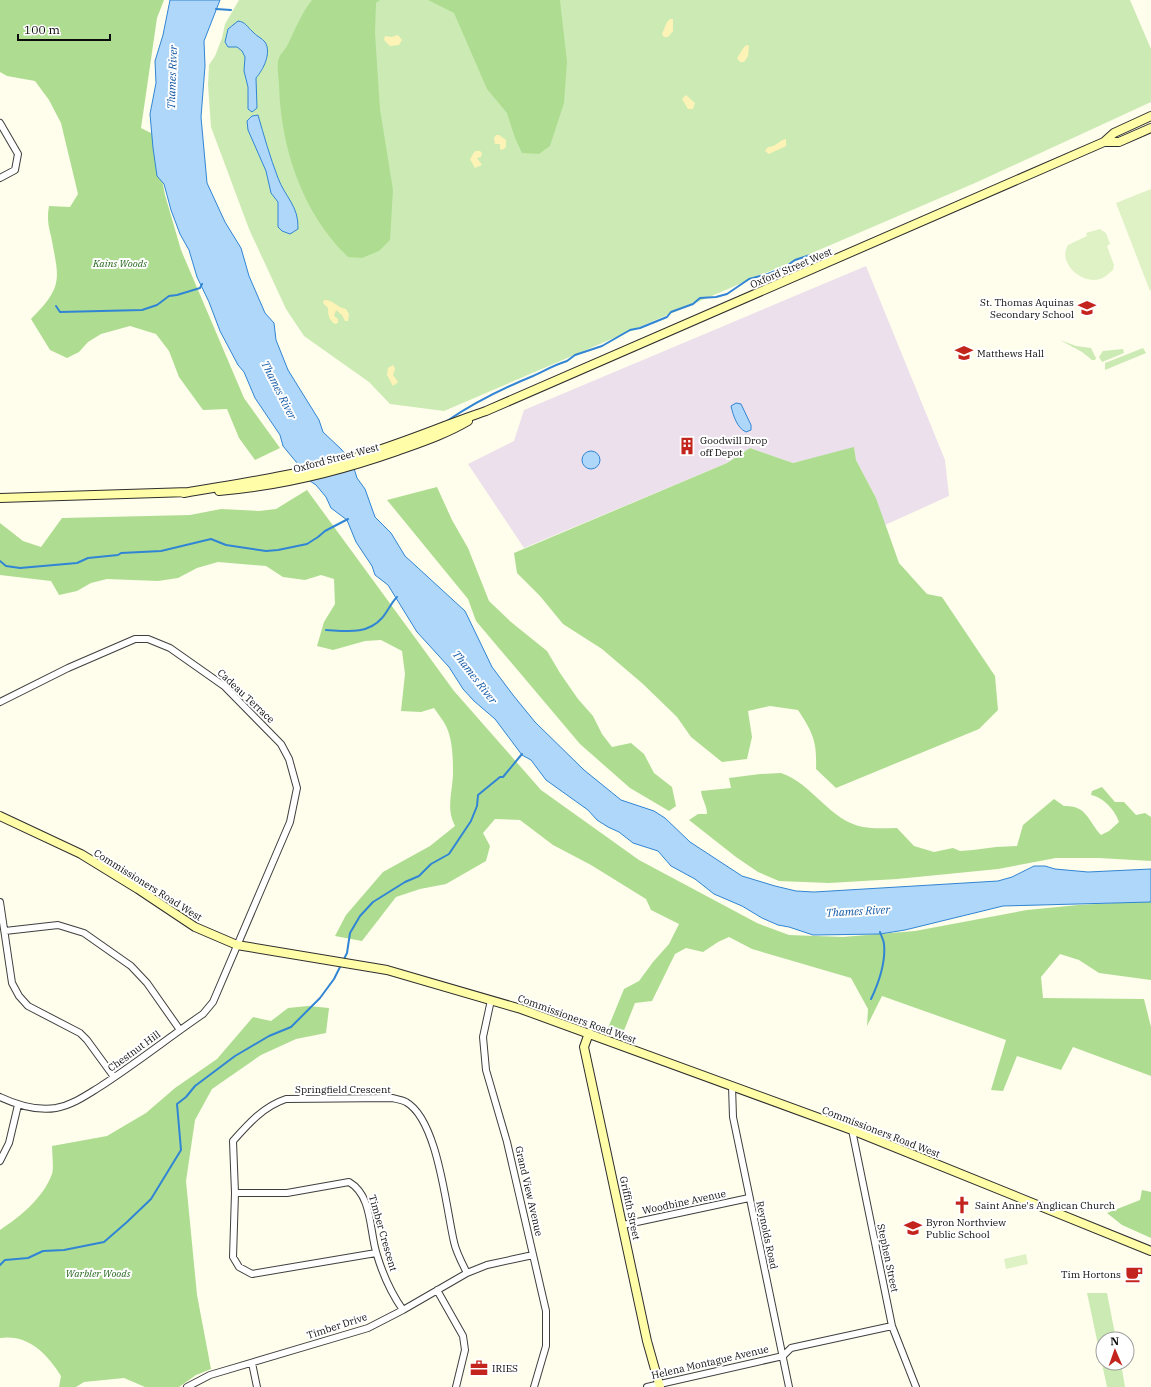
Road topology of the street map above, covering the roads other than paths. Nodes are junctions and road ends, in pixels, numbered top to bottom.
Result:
1 (1151, 116) edge
2 (0, 123) edge
3 (1151, 128) edge
4 (1104, 142) junction
5 (0, 178) edge
6 (0, 498) edge
7 (0, 702) edge
8 (0, 816) edge
9 (0, 902) edge
10 (5, 931) junction
11 (237, 945) junction
12 (491, 1000) junction
13 (180, 1030) junction
14 (589, 1033) junction
15 (114, 1077) junction
16 (732, 1086) junction
17 (0, 1097) edge
18 (18, 1105) junction
19 (852, 1130) junction
20 (0, 1161) edge
21 (235, 1193) junction
22 (749, 1198) junction
23 (623, 1225) junction
24 (1151, 1251) edge
25 (376, 1253) junction
26 (533, 1254) junction
27 (467, 1273) junction
28 (437, 1290) junction
29 (403, 1310) junction
30 (892, 1326) junction
31 (783, 1356) junction
32 (252, 1363) junction
33 (660, 1386) edge
34 (187, 1387) edge
35 (257, 1387) edge
36 (456, 1387) edge
37 (534, 1387) edge
38 (647, 1387) edge
39 (789, 1387) edge
40 (916, 1387) edge

1 - 4 main road, Oxford Street West
2 - 5 street
3 - 4 main road, Oxford Street West
4 - 6 main road, Oxford Street West
7 - 11 street, Cadeau Terrace
8 - 11 main road, Commissioners Road West
9 - 10 street
10 - 13 street
10 - 15 street
11 - 12 main road, Commissioners Road West
11 - 13 street, Chestnut Hill
12 - 14 main road, Commissioners Road West
12 - 26 street, Grand View Avenue
13 - 15 street, Chestnut Hill
14 - 16 main road, Commissioners Road West
14 - 23 main road, Griffith Street
15 - 18 street, Chestnut Hill
16 - 19 main road, Commissioners Road West
16 - 22 street, Reynolds Road
17 - 18 street, Chestnut Hill
18 - 20 street
19 - 24 main road, Commissioners Road West
19 - 30 street, Stephen Street
21 - 25 street, Timber Crescent
21 - 25 street, Springfield Crescent
21 - 27 street, Springfield Crescent
22 - 23 street, Woodbine Avenue
22 - 31 street, Reynolds Road
23 - 33 main road, Griffith Street
25 - 29 street, Timber Crescent
26 - 27 street, Timber Drive
26 - 37 street, Grand View Avenue
27 - 28 street, Timber Drive
28 - 29 street, Timber Drive
28 - 36 street
29 - 32 street, Timber Drive
30 - 31 street, Helena Montague Avenue
30 - 40 street, Stephen Street
31 - 33 street, Helena Montague Avenue
31 - 39 street, Reynolds Road
32 - 34 street, Timber Drive
32 - 35 street
33 - 38 street, Helena Montague Avenue

